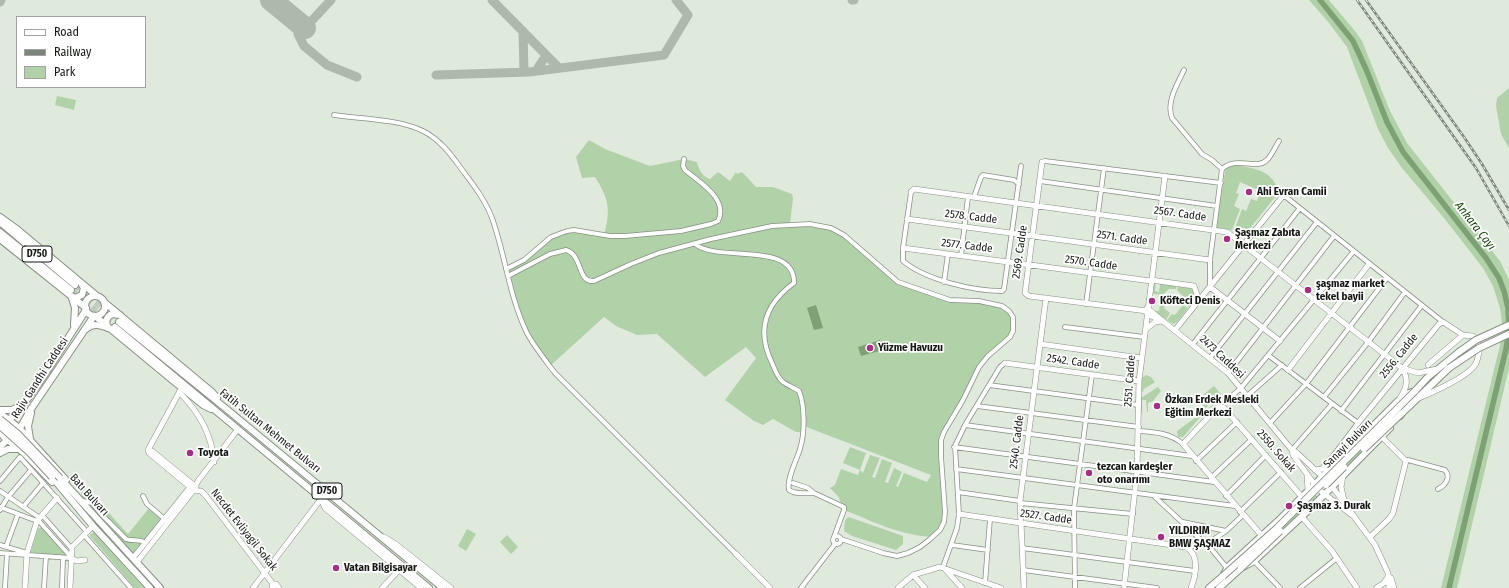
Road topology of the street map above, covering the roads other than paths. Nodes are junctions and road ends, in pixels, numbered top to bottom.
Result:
1 (1184, 70) dead end
2 (334, 115) dead end
3 (1279, 141) dead end
4 (684, 159) dead end
5 (1042, 162) joint
6 (1021, 166) dead end
7 (1104, 168) junction
8 (1222, 169) junction
9 (1165, 176) junction
10 (1040, 181) junction
11 (1220, 183) junction
12 (1019, 184) junction
13 (1101, 189) junction
14 (911, 192) joint
15 (968, 197) junction
16 (974, 197) junction
17 (1282, 197) joint
18 (1162, 198) junction
19 (1016, 203) junction
20 (1036, 206) junction
21 (1217, 206) junction
22 (1300, 208) junction
23 (1098, 214) junction
24 (0, 217) edge
25 (907, 219) junction
26 (0, 222) edge
27 (1159, 222) junction
28 (1317, 222) junction
29 (965, 226) junction
30 (1213, 229) junction
31 (0, 232) edge
32 (1012, 233) junction
33 (1032, 235) junction
34 (1334, 236) junction
35 (0, 239) edge
36 (695, 244) junction
37 (1094, 244) junction
38 (1244, 244) junction
39 (903, 248) junction
40 (1155, 252) junction
41 (1354, 252) junction
42 (948, 254) junction
43 (961, 256) junction
44 (1261, 257) junction
45 (1210, 260) junction
46 (1008, 262) junction
47 (1028, 264) junction
48 (1369, 264) junction
49 (506, 269) junction
50 (1279, 271) junction
51 (1090, 273) junction
52 (508, 276) junction
53 (1388, 278) junction
54 (1151, 281) junction
55 (944, 282) junction
56 (1296, 285) junction
57 (1210, 287) junction
58 (73, 290) junction
59 (1405, 292) junction
60 (97, 296) junction
61 (1046, 298) junction
62 (1315, 299) junction
63 (1199, 300) junction
64 (1227, 300) junction
65 (104, 302) junction
66 (1086, 304) junction
67 (1422, 306) junction
68 (86, 309) junction
69 (1147, 311) junction
70 (1332, 312) junction
71 (1245, 314) junction
72 (120, 315) junction
73 (95, 316) junction
74 (1163, 321) junction
75 (1443, 322) junction
76 (1509, 325) edge
77 (1065, 327) dead end
78 (1351, 327) junction
79 (108, 328) junction
80 (1263, 328) junction
81 (74, 329) junction
82 (1145, 330) junction
83 (1175, 330) junction
84 (81, 334) junction
85 (1509, 334) edge
86 (1463, 335) junction
87 (1144, 337) junction
88 (1280, 341) junction
89 (1369, 341) junction
90 (1040, 344) junction
91 (1193, 344) junction
92 (1386, 354) junction
93 (1268, 355) junction
94 (1141, 358) junction
95 (1210, 358) junction
96 (1005, 363) joint
97 (1282, 365) junction
98 (1428, 365) dead end
99 (1037, 367) junction
100 (1402, 368) junction
101 (1437, 369) junction
102 (1288, 370) junction
103 (1228, 373) junction
104 (1092, 374) junction
105 (1139, 381) junction
106 (1306, 384) junction
107 (989, 385) junction
108 (1241, 388) junction
109 (180, 390) junction
110 (1034, 391) junction
111 (1415, 391) junction
112 (1247, 396) junction
113 (1324, 397) junction
114 (1089, 398) junction
115 (1416, 399) junction
116 (1227, 400) dead end
117 (1397, 402) junction
118 (25, 403) junction
119 (1332, 404) junction
120 (1138, 405) junction
121 (977, 406) junction
122 (224, 407) junction
123 (31, 409) junction
124 (0, 411) edge
125 (1341, 411) junction
126 (1402, 412) junction
127 (219, 413) junction
128 (1031, 413) junction
129 (0, 419) edge
130 (10, 419) junction
131 (1086, 420) junction
132 (1237, 422) junction
133 (1270, 423) junction
134 (1358, 423) junction
135 (965, 425) junction
136 (0, 426) edge
137 (19, 428) junction
138 (1139, 429) junction
139 (238, 430) junction
140 (0, 432) edge
141 (1028, 434) junction
142 (1382, 437) junction
143 (1252, 439) junction
144 (8, 440) junction
145 (30, 441) junction
146 (1083, 442) junction
147 (1183, 444) junction
148 (0, 447) edge
149 (954, 447) junction
150 (19, 448) junction
151 (1139, 450) junction
152 (1292, 450) junction
153 (0, 453) edge
154 (1266, 455) junction
155 (1192, 456) junction
156 (1026, 457) junction
157 (1196, 461) junction
158 (1406, 461) junction
159 (214, 462) junction
160 (1080, 464) junction
161 (1332, 467) junction
162 (956, 469) junction
163 (1318, 469) junction
164 (31, 470) junction
165 (1306, 471) junction
166 (1137, 472) junction
167 (1281, 472) junction
168 (1343, 475) junction
169 (1322, 476) junction
170 (1023, 478) junction
171 (1213, 480) junction
172 (0, 481) edge
173 (43, 483) junction
174 (793, 483) dead end
175 (1315, 484) junction
176 (194, 486) junction
177 (1077, 486) junction
178 (1332, 487) junction
179 (1438, 489) dead end
180 (1308, 490) junction
181 (0, 491) edge
182 (958, 492) junction
183 (814, 493) junction
184 (1135, 494) junction
185 (1324, 495) junction
186 (143, 496) dead end
187 (1154, 496) junction
188 (1226, 496) junction
189 (8, 497) junction
190 (1302, 497) junction
191 (57, 498) junction
192 (321, 499) junction
193 (83, 501) junction
194 (1020, 502) junction
195 (1345, 503) junction
196 (1337, 504) junction
197 (75, 505) junction
198 (1235, 506) junction
199 (23, 507) junction
200 (1312, 507) junction
201 (0, 508) edge
202 (86, 508) junction
203 (1074, 508) junction
204 (18, 514) junction
205 (959, 514) junction
206 (1133, 514) junction
207 (1242, 514) junction
208 (1352, 515) junction
209 (1302, 517) junction
210 (39, 519) junction
211 (990, 519) junction
212 (166, 521) junction
213 (109, 522) junction
214 (1183, 522) junction
215 (1021, 523) junction
216 (93, 526) junction
217 (104, 527) junction
218 (375, 531) junction
219 (1074, 531) junction
220 (1226, 531) junction
221 (85, 533) junction
222 (1262, 536) junction
223 (1370, 537) junction
224 (126, 539) junction
225 (837, 539) junction
226 (1130, 539) junction
227 (145, 543) junction
228 (1206, 544) junction
229 (0, 545) edge
230 (952, 545) junction
231 (6, 547) junction
232 (1022, 548) junction
233 (72, 549) junction
234 (1189, 549) junction
235 (988, 550) junction
236 (0, 553) edge
237 (128, 553) junction
238 (7, 554) junction
239 (27, 554) junction
240 (736, 554) joint
241 (1075, 555) junction
242 (46, 556) junction
243 (825, 556) junction
244 (71, 557) junction
245 (64, 558) junction
246 (1337, 558) junction
247 (85, 560) dead end
248 (135, 560) junction
249 (1254, 561) junction
250 (1127, 562) junction
251 (944, 567) junction
252 (1227, 568) junction
253 (1241, 568) junction
254 (399, 570) junction
255 (408, 570) junction
256 (1023, 570) junction
257 (1195, 570) junction
258 (264, 573) junction
259 (913, 575) junction
260 (1223, 576) junction
261 (1388, 576) junction
262 (1075, 577) junction
263 (985, 583) junction
264 (273, 586) edge
265 (1124, 586) edge
266 (5, 588) edge
267 (25, 588) edge
268 (44, 588) edge
269 (62, 588) edge
270 (70, 588) edge
271 (131, 588) edge
272 (150, 588) edge
273 (160, 588) edge
274 (253, 588) edge
275 (279, 588) edge
276 (382, 588) edge
277 (421, 588) edge
278 (429, 588) edge
279 (444, 588) edge
280 (451, 588) edge
281 (770, 588) edge
282 (801, 588) edge
283 (898, 588) edge
284 (925, 588) edge
285 (962, 588) edge
286 (999, 588) edge
287 (1024, 588) edge
288 (1075, 588) edge
289 (1157, 588) edge
290 (1191, 588) edge
291 (1209, 588) edge
292 (1220, 588) edge
293 (1280, 588) edge
294 (1300, 588) edge
295 (1356, 588) edge
296 (1376, 588) edge
297 (1389, 588) edge
298 (1394, 588) edge

1 - 8 street
2 - 49 street
3 - 8 street
4 - 49 street
5 - 7 street
5 - 10 street, 2569. Cadde
6 - 12 street
7 - 9 street
7 - 13 street
8 - 11 street
9 - 11 street
9 - 18 street, 2551. Cadde
10 - 13 street
10 - 20 street, 2569. Cadde
11 - 21 street
12 - 16 street
12 - 19 street
13 - 18 street
13 - 23 street
14 - 15 street, 2567. Cadde
14 - 25 street
15 - 16 street, 2567. Cadde
15 - 29 street
16 - 19 street, 2567. Cadde
17 - 22 street
17 - 38 street
18 - 21 street
18 - 27 street, 2551. Cadde
19 - 20 street, 2567. Cadde
19 - 32 street
20 - 23 street, 2567. Cadde
20 - 33 street, 2569. Cadde
21 - 30 street
22 - 28 street
22 - 44 street
23 - 27 street, 2567. Cadde
23 - 37 street
24 - 58 main road
25 - 29 street, 2578. Cadde
25 - 39 street
26 - 58 main road, D750
27 - 30 street, 2567. Cadde
27 - 40 street, 2551. Cadde
28 - 34 street
28 - 50 street
29 - 32 street, 2578. Cadde
29 - 43 street
30 - 38 street, 2567. Cadde
30 - 45 street
31 - 58 main road, D750
32 - 33 street, 2578. Cadde
32 - 46 street
33 - 37 street, 2571. Cadde
33 - 47 street, 2569. Cadde
34 - 41 street
34 - 56 street
35 - 58 main road
36 - 52 street
36 - 183 street
36 - 225 street
37 - 40 street, 2571. Cadde
37 - 51 street
38 - 44 street, 2567. Cadde
38 - 57 street
39 - 42 street, 2577. Cadde
39 - 55 street
40 - 45 street, 2571. Cadde
40 - 54 street, 2551. Cadde
41 - 48 street
41 - 62 street
42 - 43 street, 2577. Cadde
42 - 55 street
43 - 46 street, 2577. Cadde
44 - 50 street, 2567. Cadde
44 - 64 street
45 - 57 street
46 - 47 street, 2577. Cadde
46 - 55 street
47 - 51 street, 2570. Cadde
47 - 61 street, 2569. Cadde
48 - 53 street
48 - 70 street
49 - 52 street
50 - 56 street, 2567. Cadde
50 - 71 street
51 - 54 street, 2570. Cadde
51 - 66 street
52 - 240 street
53 - 59 street
53 - 78 street
54 - 63 street, 2570. Cadde
54 - 69 street, 2551. Cadde
56 - 62 street, 2567. Cadde
56 - 80 street
57 - 63 street
57 - 64 street
58 - 60 main road
58 - 68 main road
58 - 81 main road
59 - 67 street
59 - 89 street
60 - 65 main road
60 - 68 main road
61 - 66 street, 2569. Cadde
61 - 90 street, 2540. Cadde
62 - 70 street, 2567. Cadde
62 - 88 street
63 - 83 street
64 - 71 street
64 - 91 street
65 - 72 main road
65 - 73 main road
66 - 69 street, 2569. Cadde
67 - 75 street
67 - 92 street
68 - 73 main road
68 - 81 main road, Rajiv Gandhi Caddesi
69 - 74 street, 2473 Caddesi
69 - 82 street, 2551. Cadde
70 - 78 street, 2567. Cadde
70 - 102 street
71 - 80 street
71 - 95 street
72 - 79 main road
72 - 122 main road
73 - 79 main road
73 - 84 main road, Rajiv Gandhi Caddesi
74 - 82 street
74 - 83 street, 2473 Caddesi
75 - 86 street
75 - 100 street, 2556. Cadde
76 - 101 main road, Sanayi Bulvarı, bridge
77 - 87 street
78 - 89 street, 2567. Cadde
78 - 106 street
79 - 84 main road
79 - 109 main road
80 - 88 street
80 - 103 street
81 - 118 main road, Rajiv Gandhi Caddesi
82 - 87 street, 2551. Cadde
83 - 91 street, 2473 Caddesi
84 - 123 main road, Rajiv Gandhi Caddesi
85 - 115 main road, Sanayi Bulvarı, bridge
86 - 98 street
86 - 115 street
87 - 94 street, 2551. Cadde
88 - 93 street
89 - 92 street, 2567. Cadde
89 - 113 street
90 - 94 street
90 - 99 street, 2540. Cadde
91 - 95 street, 2473 Caddesi
92 - 100 street, 2567. Cadde
92 - 125 street
93 - 97 street
93 - 108 street
94 - 105 street, 2551. Cadde
95 - 103 street, 2473 Caddesi
96 - 99 street, 2542. Cadde
96 - 107 street
97 - 102 street
97 - 112 street
99 - 104 street, 2542. Cadde
99 - 110 street, 2540. Cadde
100 - 101 street
100 - 117 street
100 - 134 street, 2556. Cadde
101 - 111 main road, Sanayi Bulvarı
102 - 106 street
103 - 108 street, 2473 Caddesi
104 - 105 street, 2542. Cadde
104 - 114 street
105 - 120 street, 2551. Cadde
106 - 113 street
106 - 133 street
107 - 110 street
107 - 121 street
108 - 112 street, 2473 Caddesi
108 - 116 street
109 - 127 main road
109 - 159 street
109 - 176 street
110 - 114 street
110 - 128 street, 2540. Cadde
111 - 117 main road
111 - 260 main road, Sanayi Bulvarı, bridge
112 - 133 street, 2473 Caddesi
113 - 119 street
114 - 120 street
114 - 131 street
115 - 126 main road, Sanayi Bulvarı
117 - 161 main road
118 - 124 main road
118 - 130 main road, Rajiv Gandhi Caddesi
119 - 125 street
119 - 152 street
120 - 138 street, 2551. Cadde
121 - 128 street
121 - 135 street
122 - 127 main road, Fatih Sultan Mehmet Bulvarı / D750
122 - 218 main road, Fatih Sultan Mehmet Bulvarı / D750
123 - 137 main road, Rajiv Gandhi Caddesi
123 - 145 main road
124 - 130 main road
125 - 134 street
126 - 142 main road
126 - 253 main road, Sanayi Bulvarı, bridge
127 - 139 main road, Fatih Sultan Mehmet Bulvarı / D750
128 - 131 street
128 - 141 street, 2540. Cadde
129 - 202 main road, Batı Bulvarı, bridge
130 - 136 main road, Rajiv Gandhi Caddesi
130 - 137 main road
131 - 138 street
131 - 146 street
132 - 143 street, 2550. Sokak
132 - 147 street, 2550. Sokak
132 - 157 street
133 - 152 street, 2473 Caddesi
134 - 163 street
135 - 141 street
135 - 149 street
136 - 197 main road, Batı Bulvarı, bridge
137 - 144 main road, Rajiv Gandhi Caddesi
137 - 145 main road
138 - 147 street
138 - 151 street, 2551. Cadde
139 - 159 street
139 - 192 main road, Fatih Sultan Mehmet Bulvarı / D750
140 - 144 main road
141 - 146 street
141 - 156 street, 2540. Cadde
142 - 158 street
142 - 168 main road
143 - 154 street, 2550. Sokak
143 - 171 street
144 - 148 main road, Rajiv Gandhi Caddesi
144 - 150 main road
145 - 193 main road
146 - 151 street
146 - 160 street
147 - 155 street
149 - 156 street
149 - 162 street
150 - 153 main road
150 - 197 main road
151 - 155 street
151 - 166 street, 2551. Cadde
152 - 163 street, 2473 Caddesi
152 - 165 street, 2473 Caddesi
154 - 167 street, 2550. Sokak
154 - 188 street
155 - 157 street
156 - 160 street
156 - 170 street, 2540. Cadde
157 - 171 street
158 - 179 street
158 - 223 street
159 - 176 street
160 - 166 street
160 - 177 street
161 - 163 street
161 - 168 main road
161 - 169 main road
162 - 170 street
162 - 182 street
163 - 169 street, 2473 Caddesi
164 - 172 street
164 - 173 street
164 - 189 street
165 - 175 street, 2473 Caddesi
165 - 180 street
166 - 171 street
166 - 184 street, 2551. Cadde
167 - 190 street, 2550. Sokak
167 - 207 street
168 - 178 main road
168 - 195 street
169 - 175 main road
169 - 178 street, 2473 Caddesi
170 - 177 street
170 - 194 street, 2540. Cadde
171 - 188 street
173 - 191 street
173 - 199 street
174 - 183 street
175 - 180 main road
175 - 185 street, 2473 Caddesi
176 - 212 street
176 - 258 street, Necdet Evliyagil Sokak
177 - 184 street
177 - 203 street
178 - 185 main road
178 - 195 street, 2473 Caddesi
180 - 190 main road
181 - 189 street
182 - 194 street
182 - 205 street
183 - 225 street
184 - 187 street
184 - 206 street, 2551. Cadde
185 - 196 street, 2473 Caddesi
185 - 200 main road
186 - 212 street
187 - 198 street
187 - 214 street
188 - 198 street
189 - 199 street
189 - 201 street
190 - 200 main road
190 - 222 main road
191 - 210 street
191 - 221 street
192 - 254 street
192 - 255 main road, Fatih Sultan Mehmet Bulvarı / D750
192 - 258 street
193 - 202 main road
193 - 213 street
194 - 203 street
194 - 215 street, 2540. Cadde
195 - 208 street, 2473 Caddesi
196 - 200 street
196 - 208 street, 2473 Caddesi
197 - 216 main road, Batı Bulvarı
198 - 207 street
199 - 210 street
200 - 209 main road
201 - 204 street
202 - 217 main road, Batı Bulvarı
203 - 206 street
203 - 219 street
204 - 210 street
204 - 231 street
205 - 211 street, 2527. Cadde
205 - 230 street
206 - 226 street, 2551. Cadde
207 - 220 street
207 - 222 street
208 - 223 street, 2473 Caddesi
209 - 246 street
209 - 249 main road
210 - 233 street
210 - 239 street
210 - 244 street
211 - 215 street, 2527. Cadde
211 - 235 street
212 - 227 street
212 - 248 street
213 - 217 street
213 - 224 street
214 - 220 street
214 - 228 street
215 - 219 street, 2527. Cadde
215 - 232 street, 2540. Cadde
216 - 221 street
216 - 272 main road, Batı Bulvarı
217 - 237 main road, Batı Bulvarı
218 - 279 main road, Fatih Sultan Mehmet Bulvarı / D750
218 - 280 street
219 - 226 street, 2527. Cadde
219 - 241 street
220 - 228 street
221 - 233 street
221 - 271 street
222 - 252 main road
223 - 261 street, 2473 Caddesi
224 - 227 street
224 - 237 street
225 - 243 street
225 - 243 street
226 - 234 street, 2527. Cadde
226 - 250 street, 2551. Cadde
227 - 248 street
228 - 234 street
228 - 252 street
229 - 231 street
230 - 235 street
230 - 251 street
231 - 239 street
232 - 241 street
232 - 256 street, 2540. Cadde
233 - 244 street
234 - 257 street
235 - 263 street
236 - 238 street
237 - 248 main road, Batı Bulvarı
238 - 239 street
238 - 266 street
239 - 242 street
239 - 267 street
240 - 281 street
241 - 250 street
241 - 262 street
242 - 245 street
242 - 268 street
243 - 282 street
244 - 245 street
244 - 247 street
244 - 270 street
245 - 269 street
246 - 294 street
246 - 295 street
248 - 273 main road, Batı Bulvarı
249 - 253 main road
249 - 293 street
250 - 257 street
250 - 265 street, 2551. Cadde
251 - 259 street
251 - 263 street
251 - 285 street
252 - 260 main road
253 - 292 main road, Sanayi Bulvarı
254 - 276 street
254 - 277 street
255 - 277 street
255 - 278 main road, Fatih Sultan Mehmet Bulvarı / D750
256 - 262 street
256 - 287 street, 2540. Cadde
257 - 290 street
258 - 264 street, Necdet Evliyagil Sokak
258 - 274 street
259 - 283 street
259 - 284 street
260 - 291 main road, Sanayi Bulvarı
261 - 296 street
261 - 297 street, 2473 Caddesi
261 - 298 street, 2473 Caddesi
262 - 265 street
262 - 288 street
263 - 286 street
264 - 275 street, Necdet Evliyagil Sokak
265 - 289 street

